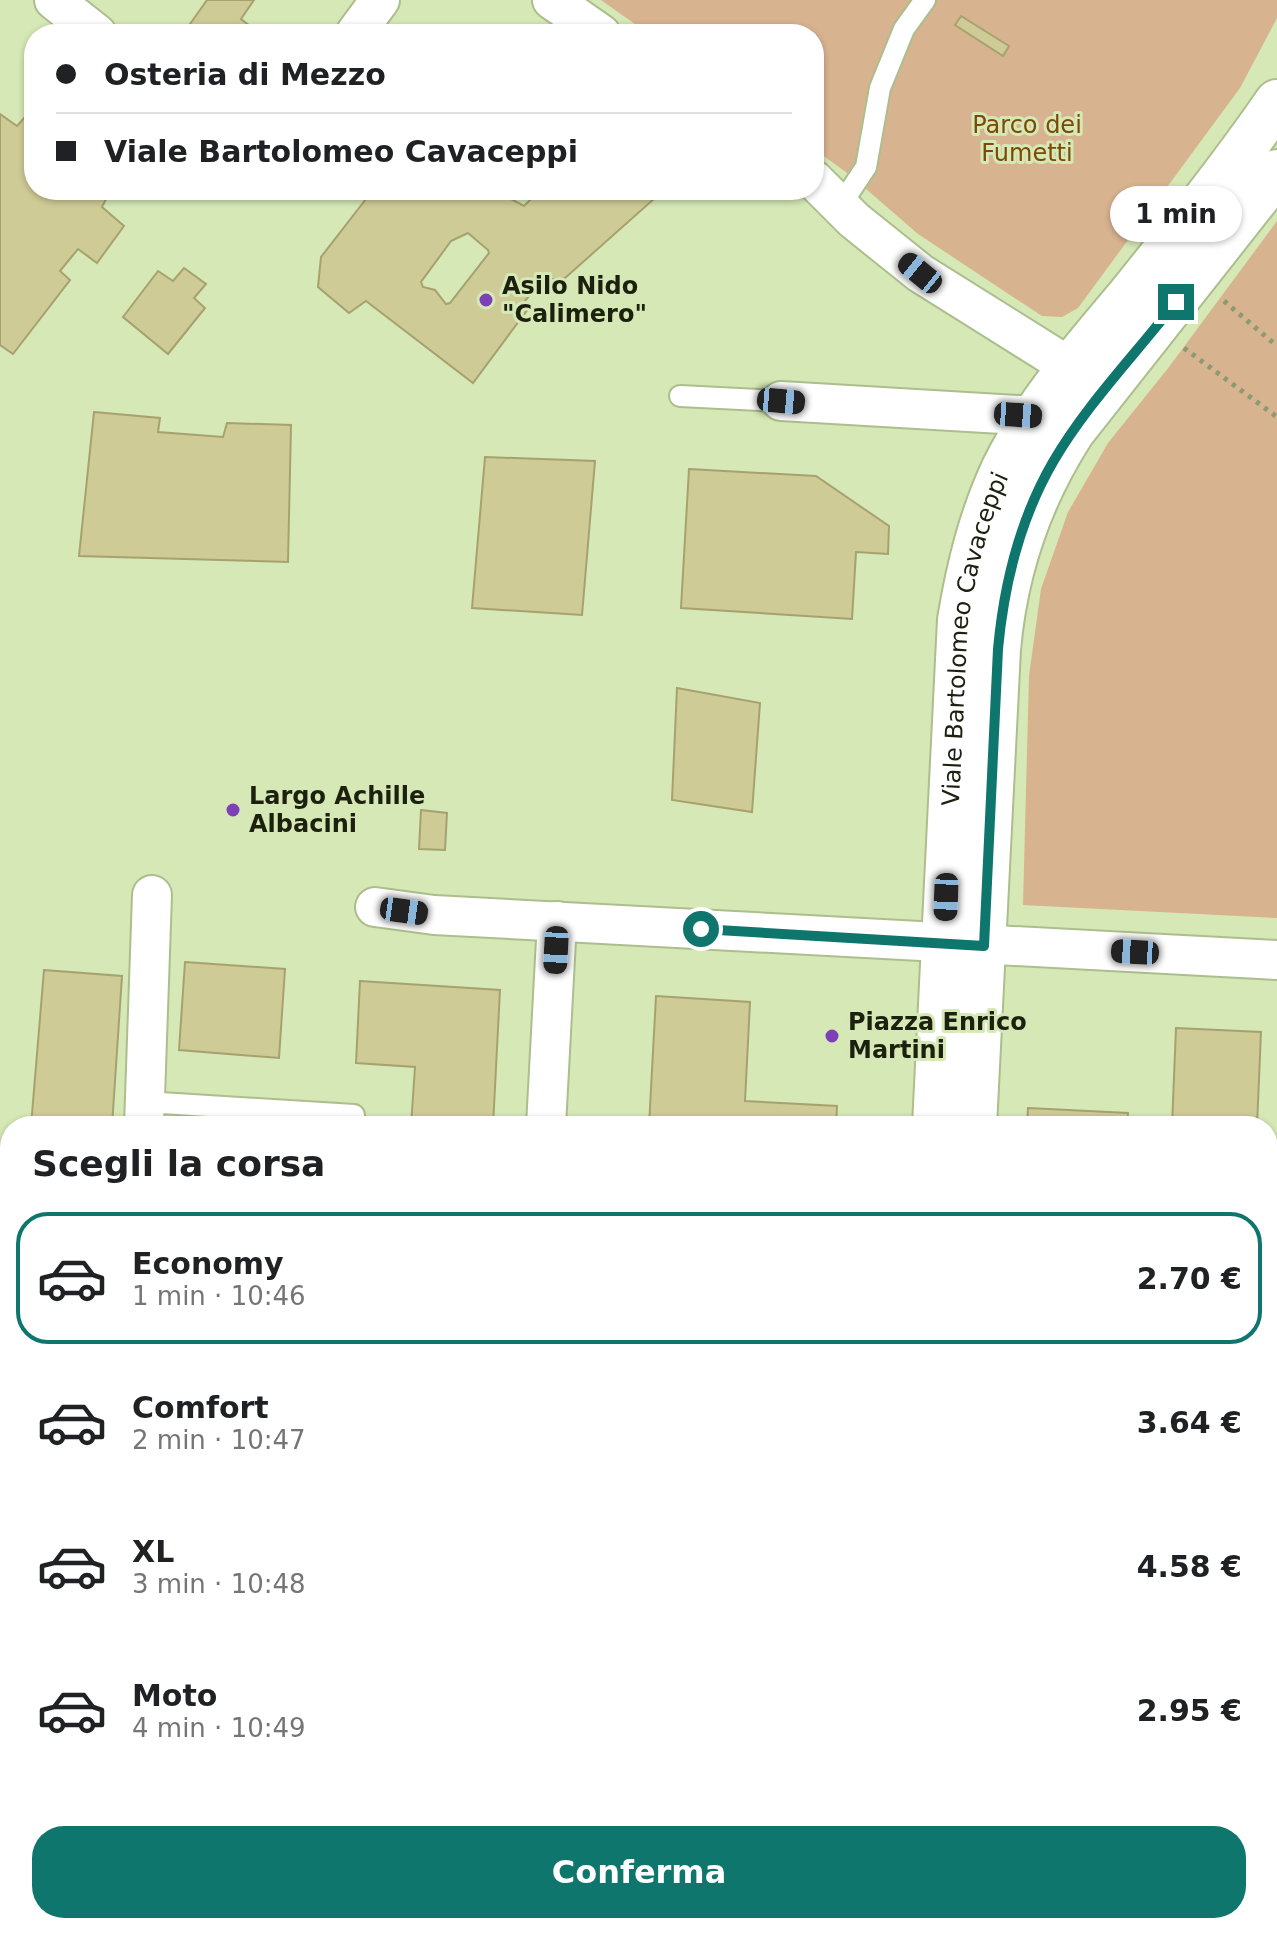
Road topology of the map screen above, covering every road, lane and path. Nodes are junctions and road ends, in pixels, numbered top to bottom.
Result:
1 (54, 0) edge
2 (552, 0) edge
3 (925, 0) edge
4 (84, 24) edge
5 (587, 24) edge
6 (1277, 102) edge
7 (1277, 172) edge
8 (836, 202) edge
9 (1195, 277) junction
10 (1176, 342) dead end
11 (1277, 346) edge
12 (1070, 367) junction
13 (680, 396) dead end
14 (781, 401) joint
15 (1036, 416) junction
16 (1277, 417) edge
17 (152, 895) dead end
18 (375, 907) dead end
19 (557, 921) junction
20 (964, 945) junction
21 (1277, 960) edge
22 (144, 1114) edge
23 (354, 1116) edge
24 (547, 1116) edge
25 (937, 1116) edge
26 (973, 1116) edge

1 - 4 street
2 - 5 street
3 - 8 lane
6 - 12 street, Viale Bartolomeo Cavaceppi
7 - 9 street, Viale Bartolomeo Cavaceppi
8 - 12 street
9 - 11 path
9 - 20 street, Viale Bartolomeo Cavaceppi
10 - 16 path
12 - 15 street, Viale Bartolomeo Cavaceppi
13 - 14 lane
14 - 15 street
15 - 20 street, Viale Bartolomeo Cavaceppi
17 - 22 street
18 - 19 street
19 - 20 street
19 - 24 street
20 - 21 street
20 - 25 street, Viale Bartolomeo Cavaceppi
20 - 26 street, Viale Bartolomeo Cavaceppi
22 - 23 lane

